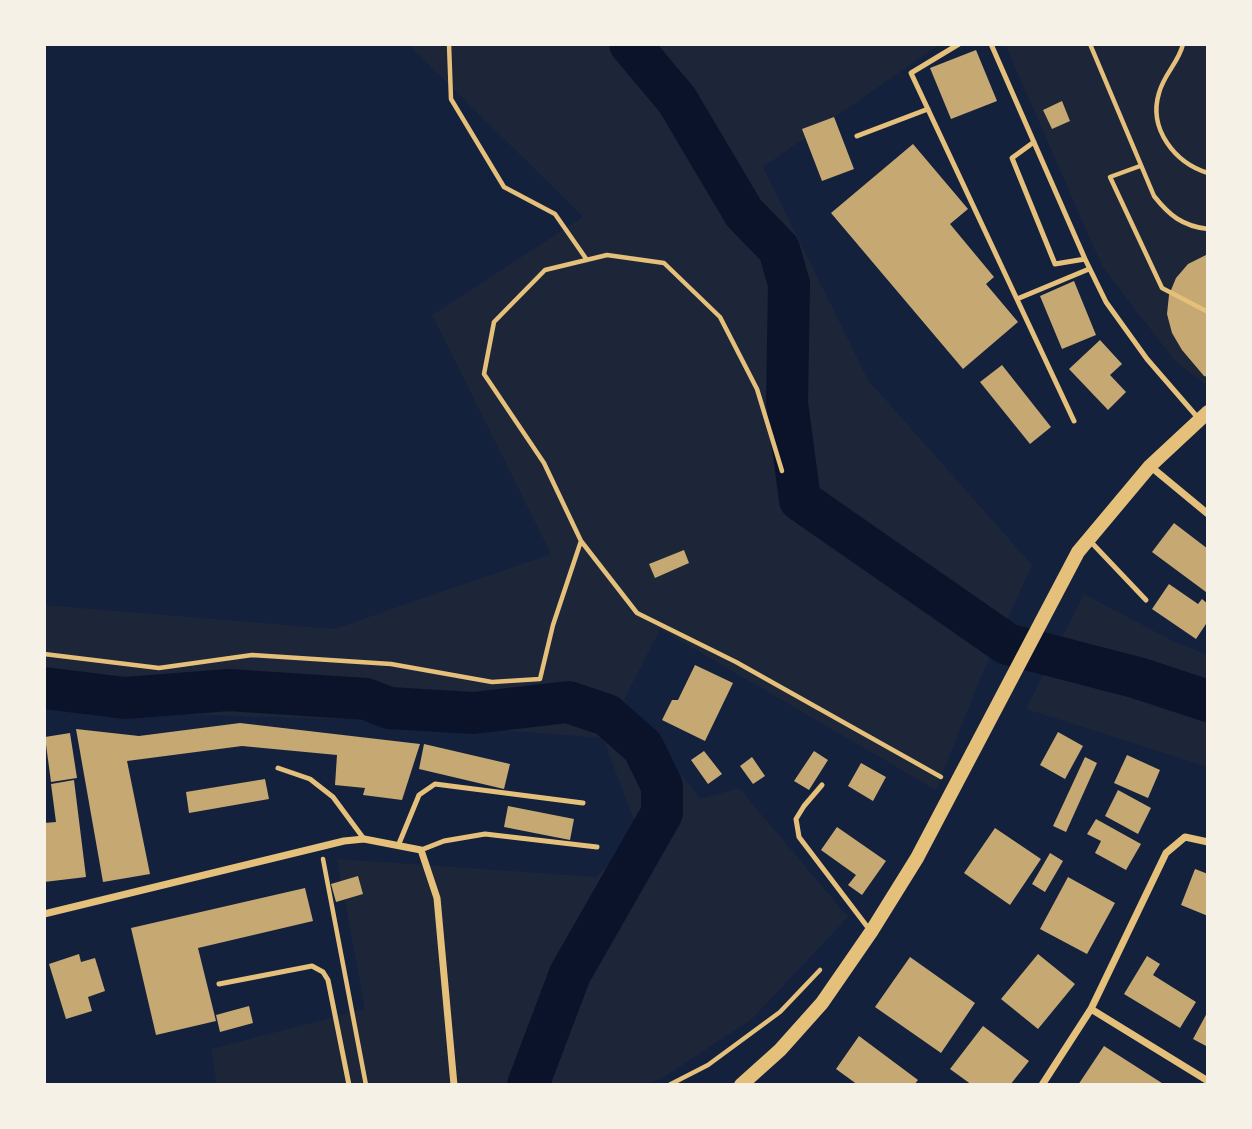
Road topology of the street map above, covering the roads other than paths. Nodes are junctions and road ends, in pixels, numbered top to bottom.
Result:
1 (959, 44) edge
2 (991, 44) edge
3 (928, 109) junction
4 (857, 136) dead end
5 (1034, 142) junction
6 (1085, 259) junction
7 (1089, 269) junction
8 (1017, 299) junction
9 (1204, 415) edge
10 (1074, 421) dead end
11 (1150, 466) junction
12 (1208, 514) edge
13 (1088, 538) junction
14 (1146, 600) dead end
15 (278, 768) dead end
16 (822, 785) dead end
17 (583, 803) dead end
18 (364, 839) junction
19 (1208, 842) edge
20 (398, 846) junction
21 (597, 847) dead end
22 (421, 850) junction
23 (44, 914) edge
24 (871, 932) junction
25 (219, 984) dead end
26 (1091, 1009) junction
27 (1208, 1081) edge
28 (349, 1085) edge
29 (454, 1085) edge
30 (741, 1085) edge
31 (1042, 1085) edge

1 - 3 lane
2 - 5 lane
3 - 4 lane
3 - 8 lane
5 - 6 lane
5 - 6 lane
6 - 7 lane
7 - 8 lane
7 - 9 lane
8 - 10 lane
9 - 11 main road
11 - 12 street
11 - 13 main road
13 - 14 lane
13 - 24 main road
15 - 18 lane
16 - 24 lane
17 - 20 lane
18 - 20 street
18 - 23 street
19 - 26 street
20 - 22 street
21 - 22 lane
22 - 29 street
24 - 30 main road
25 - 28 lane
26 - 27 street
26 - 31 street

